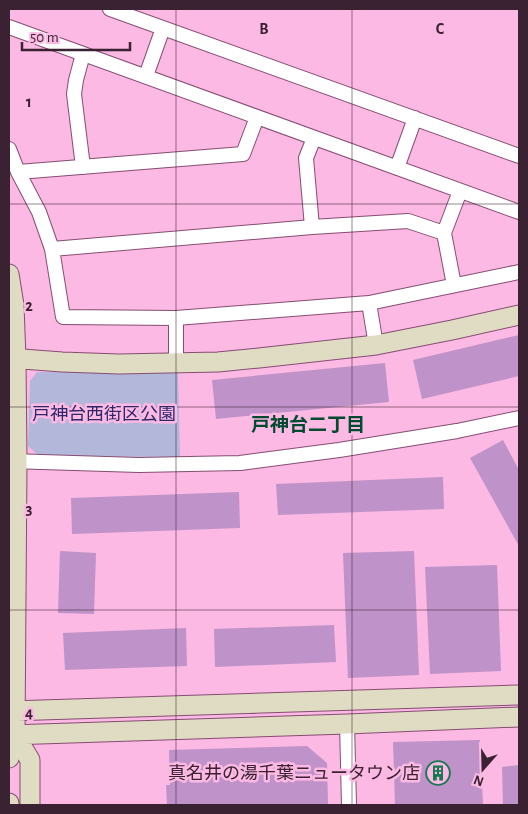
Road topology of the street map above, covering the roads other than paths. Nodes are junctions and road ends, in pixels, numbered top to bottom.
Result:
1 (110, 9) edge
2 (9, 27) edge
3 (164, 28) junction
4 (83, 54) junction
5 (146, 76) junction
6 (257, 117) junction
7 (415, 118) junction
8 (314, 138) junction
9 (9, 149) edge
10 (519, 156) edge
11 (83, 167) junction
12 (397, 168) junction
13 (18, 172) junction
14 (460, 191) junction
15 (519, 212) edge
16 (312, 227) junction
17 (444, 233) junction
18 (52, 249) junction
19 (519, 272) edge
20 (9, 274) edge
21 (454, 285) junction
22 (369, 303) junction
23 (519, 316) edge
24 (176, 318) junction
25 (376, 345) junction
26 (13, 359) edge
27 (176, 362) junction
28 (519, 418) edge
29 (13, 461) edge
30 (519, 695) edge
31 (12, 711) edge
32 (519, 717) edge
33 (347, 724) junction
34 (12, 735) edge
35 (9, 758) edge
36 (30, 805) edge
37 (349, 805) edge

1 - 3 street
2 - 4 street
3 - 5 street
3 - 7 street
4 - 5 street
4 - 11 street
5 - 6 street
6 - 8 street
6 - 11 street
7 - 10 street
7 - 12 street
8 - 12 street
8 - 16 street
9 - 13 street
11 - 13 street
12 - 14 street
13 - 18 street
14 - 15 street
14 - 17 street
16 - 17 street
16 - 18 street
17 - 21 street
18 - 24 street
19 - 21 street
20 - 26 street
21 - 22 street
22 - 24 street
22 - 25 street
23 - 25 street
24 - 27 street
25 - 27 street
26 - 27 street
26 - 29 street
28 - 29 street
29 - 31 street
30 - 31 street
31 - 34 street
32 - 33 street
33 - 34 street
33 - 37 street
34 - 35 street
34 - 36 street

